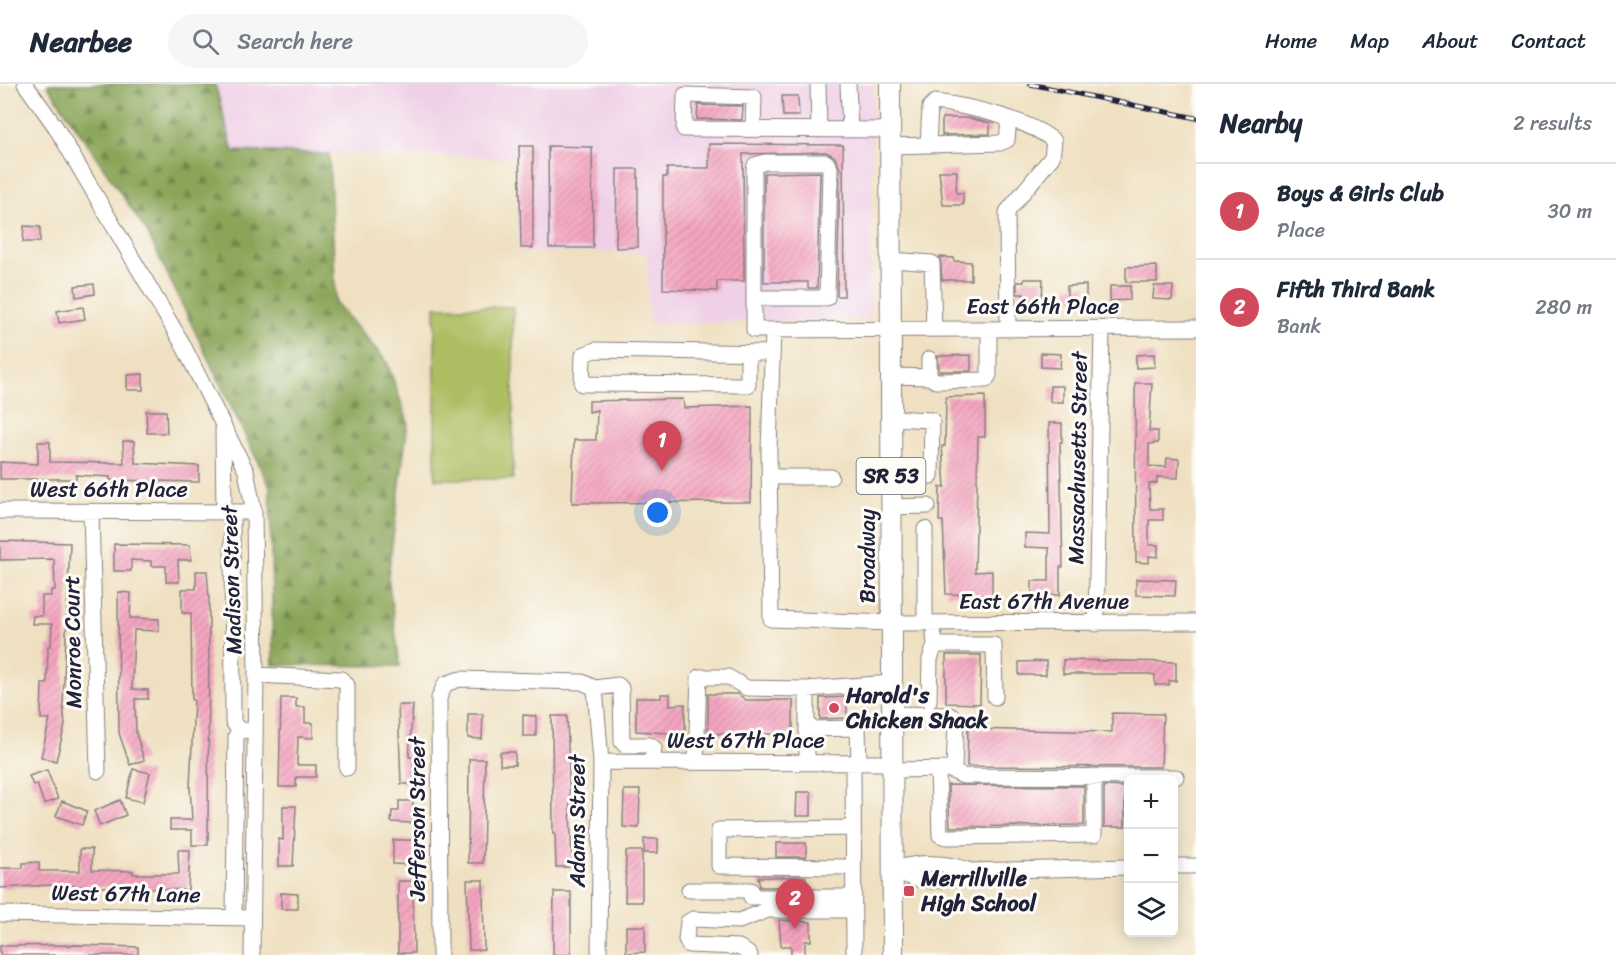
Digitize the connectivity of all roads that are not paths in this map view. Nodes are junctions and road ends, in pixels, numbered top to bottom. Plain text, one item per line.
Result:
1 (25, 84) edge
2 (818, 84) edge
3 (848, 84) edge
4 (890, 84) edge
5 (1009, 120) junction
6 (753, 129) junction
7 (819, 130) junction
8 (850, 130) junction
9 (890, 138) junction
10 (928, 145) junction
11 (891, 260) junction
12 (754, 298) junction
13 (1196, 328) edge
14 (891, 329) junction
15 (934, 329) junction
16 (989, 329) junction
17 (1008, 329) junction
18 (1102, 329) junction
19 (773, 330) junction
20 (748, 353) junction
21 (772, 353) junction
22 (929, 359) dead end
23 (891, 376) junction
24 (929, 377) junction
25 (891, 418) junction
26 (223, 423) junction
27 (769, 477) junction
28 (831, 477) dead end
29 (891, 477) junction
30 (928, 506) dead end
31 (891, 507) junction
32 (0, 511) edge
33 (91, 512) junction
34 (228, 512) junction
35 (254, 512) junction
36 (925, 529) dead end
37 (1196, 622) edge
38 (892, 623) junction
39 (929, 623) junction
40 (995, 623) junction
41 (1096, 624) junction
42 (935, 645) junction
43 (994, 645) junction
44 (256, 675) junction
45 (892, 683) junction
46 (595, 688) junction
47 (807, 689) junction
48 (994, 697) dead end
49 (929, 701) dead end
50 (892, 714) junction
51 (807, 729) junction
52 (248, 730) junction
53 (600, 762) junction
54 (652, 762) junction
55 (696, 762) junction
56 (807, 762) junction
57 (856, 763) junction
58 (892, 766) junction
59 (346, 768) dead end
60 (944, 770) junction
61 (98, 771) dead end
62 (1094, 776) junction
63 (1124, 776) edge
64 (853, 828) junction
65 (1178, 866) edge
66 (1196, 866) edge
67 (853, 867) junction
68 (1124, 867) edge
69 (892, 869) junction
70 (689, 890) dead end
71 (853, 903) junction
72 (0, 914) edge
73 (234, 917) junction
74 (252, 918) junction
75 (739, 921) junction
76 (745, 951) edge
77 (252, 955) edge
78 (440, 955) edge
79 (599, 955) edge
80 (854, 955) edge
81 (893, 955) edge

1 - 26 street, Madison Street
2 - 7 street
3 - 8 street
4 - 9 main road, Broadway / SR 53
5 - 10 street
5 - 10 street
5 - 17 street
6 - 6 street
6 - 7 street
7 - 8 street
8 - 9 street
9 - 10 street
9 - 11 main road, Broadway / SR 53
11 - 14 main road, Broadway / SR 53
11 - 15 street
12 - 12 street
12 - 19 street, East 66th Place
13 - 18 street, East 66th Place
14 - 15 street, East 66th Place
14 - 19 street, East 66th Place
14 - 23 main road, Broadway / SR 53
15 - 16 street, East 66th Place
16 - 17 street, East 66th Place
16 - 24 street
17 - 18 street, East 66th Place
18 - 41 street, Massachusetts Street
19 - 21 street
20 - 20 street
20 - 21 street
21 - 27 street
22 - 24 street
23 - 24 street
23 - 25 main road, Broadway / SR 53
25 - 29 main road, Broadway / SR 53
25 - 29 street
26 - 34 street
26 - 35 street, Madison Street
27 - 28 street
27 - 38 street, East 67th Avenue
29 - 31 main road, Broadway / SR 53
30 - 31 street
31 - 38 main road, Broadway / SR 53
32 - 33 street, West 66th Place
33 - 34 street, West 66th Place
33 - 61 street, Monroe Court
34 - 35 street, West 66th Place
34 - 52 street
35 - 44 street, Madison Street
36 - 39 street
37 - 41 street, East 67th Avenue
38 - 39 street, East 67th Avenue
38 - 45 main road, Broadway / SR 53
39 - 40 street, East 67th Avenue
39 - 42 street
40 - 41 street, East 67th Avenue
40 - 43 street
42 - 43 street
42 - 49 street
43 - 48 street
44 - 52 street, Madison Street
44 - 59 street
45 - 47 street
45 - 50 main road, Broadway / SR 53
46 - 53 street, Adams Street
46 - 54 street
46 - 78 street, Jefferson Street
47 - 51 street
47 - 55 street
50 - 58 main road, Broadway / SR 53
50 - 60 street
51 - 56 street
51 - 57 street
52 - 73 street
52 - 74 street, Madison Street
53 - 54 street, West 67th Place
53 - 79 street, Adams Street
54 - 55 street, West 67th Place
55 - 56 street, West 67th Place
56 - 57 street, West 67th Place
57 - 58 street, West 67th Place
57 - 64 street
58 - 60 street, West 67th Place
58 - 69 main road, Broadway / SR 53
60 - 62 street, West 67th Place
60 - 62 street
62 - 63 street, West 67th Place
64 - 67 street
64 - 67 street
65 - 66 street
67 - 71 street
68 - 69 street
69 - 81 main road, Broadway / SR 53
70 - 71 street
71 - 75 street
71 - 80 street
72 - 73 street, West 67th Lane
73 - 74 street, West 67th Lane
74 - 77 street, Madison Street
75 - 76 street
75 - 76 street

